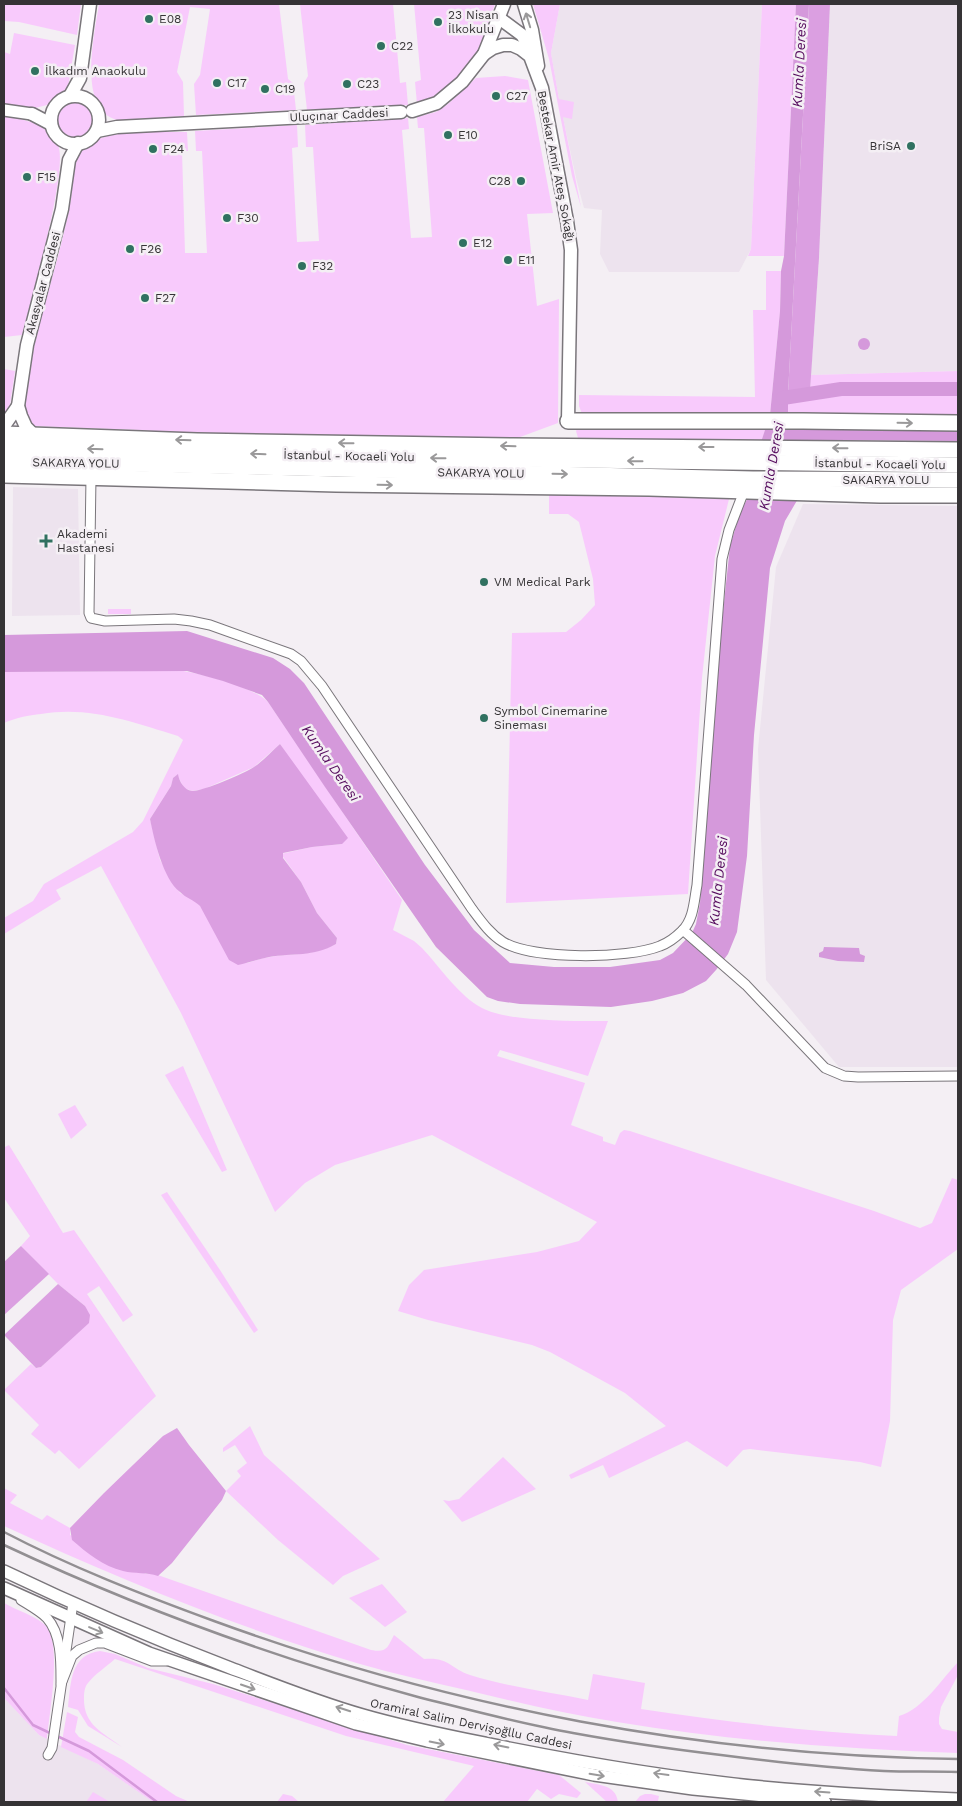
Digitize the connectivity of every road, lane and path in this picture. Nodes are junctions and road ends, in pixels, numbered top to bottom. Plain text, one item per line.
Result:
1 (90, 4) edge
2 (504, 4) edge
3 (524, 4) edge
4 (498, 22) junction
5 (484, 54) junction
6 (530, 56) junction
7 (539, 70) junction
8 (80, 78) junction
9 (542, 88) junction
10 (70, 96) junction
11 (86, 98) junction
12 (4, 110) edge
13 (52, 110) junction
14 (32, 114) junction
15 (51, 124) junction
16 (98, 124) junction
17 (64, 142) junction
18 (78, 143) junction
19 (69, 160) junction
20 (18, 406) junction
21 (568, 421) junction
22 (958, 423) edge
23 (4, 426) edge
24 (4, 434) edge
25 (34, 435) junction
26 (4, 446) edge
27 (543, 446) junction
28 (625, 447) junction
29 (934, 450) junction
30 (958, 450) edge
31 (754, 455) junction
32 (802, 455) junction
33 (4, 461) edge
34 (827, 463) junction
35 (958, 465) edge
36 (4, 475) edge
37 (91, 477) junction
38 (958, 480) edge
39 (805, 484) junction
40 (750, 487) junction
41 (958, 495) edge
42 (684, 931) junction
43 (958, 1076) edge
44 (4, 1571) edge
45 (4, 1588) edge
46 (73, 1604) junction
47 (71, 1619) junction
48 (175, 1662) junction
49 (61, 1684) junction
50 (50, 1751) dead end
51 (958, 1799) edge
52 (825, 1802) edge

1 - 8 main road
2 - 4 main road, Uluçınar Caddesi
7 -> 3 main road
4 - 5 main road, Uluçınar Caddesi
4 - 6 main road
4 - 7 main road
5 - 6 main road
5 - 16 main road, Uluçınar Caddesi
6 - 9 main road, Bestekar Amir Ateş Sokağı
7 - 9 main road
8 - 10 main road
8 - 11 main road
9 - 21 main road, Bestekar Amir Ateş Sokağı
10 - 11 main road
10 - 13 main road
11 - 16 main road
12 - 14 main road
13 - 14 main road
13 - 15 main road
14 - 15 main road
15 - 17 main road
16 - 18 main road
17 - 18 main road
17 - 19 main road
18 - 19 main road
19 - 20 main road, Akasyalar Caddesi
20 - 23 main road
20 - 25 main road
21 -> 22 highway
21 - 27 highway
21 - 28 highway
24 - 25 highway
27 -> 25 highway
31 -> 26 highway, İstanbul - Kocaeli Yolu
27 - 28 highway
31 -> 28 highway
29 - 30 highway
29 -> 32 highway
29 - 34 highway
31 - 32 highway
32 - 34 highway, İstanbul - Kocaeli Yolu
33 -> 40 highway, SAKARYA YOLU
34 - 35 highway, İstanbul - Kocaeli Yolu
36 - 37 highway
37 -> 40 highway
37 - 42 street
38 - 39 highway, SAKARYA YOLU
39 - 40 highway, SAKARYA YOLU
39 - 41 highway
40 - 42 street
42 - 43 street
44 - 46 main road, Oramiral Salim Dervişoğllu Caddesi
45 - 47 main road, Oramiral Salim Dervişoğllu Caddesi
45 - 49 street
46 - 47 street
51 -> 46 main road, Oramiral Salim Dervişoğllu Caddesi
47 -> 48 main road, Oramiral Salim Dervişoğllu Caddesi
47 - 49 street
48 - 49 street
48 -> 52 main road, Oramiral Salim Dervişoğllu Caddesi
49 - 50 street

